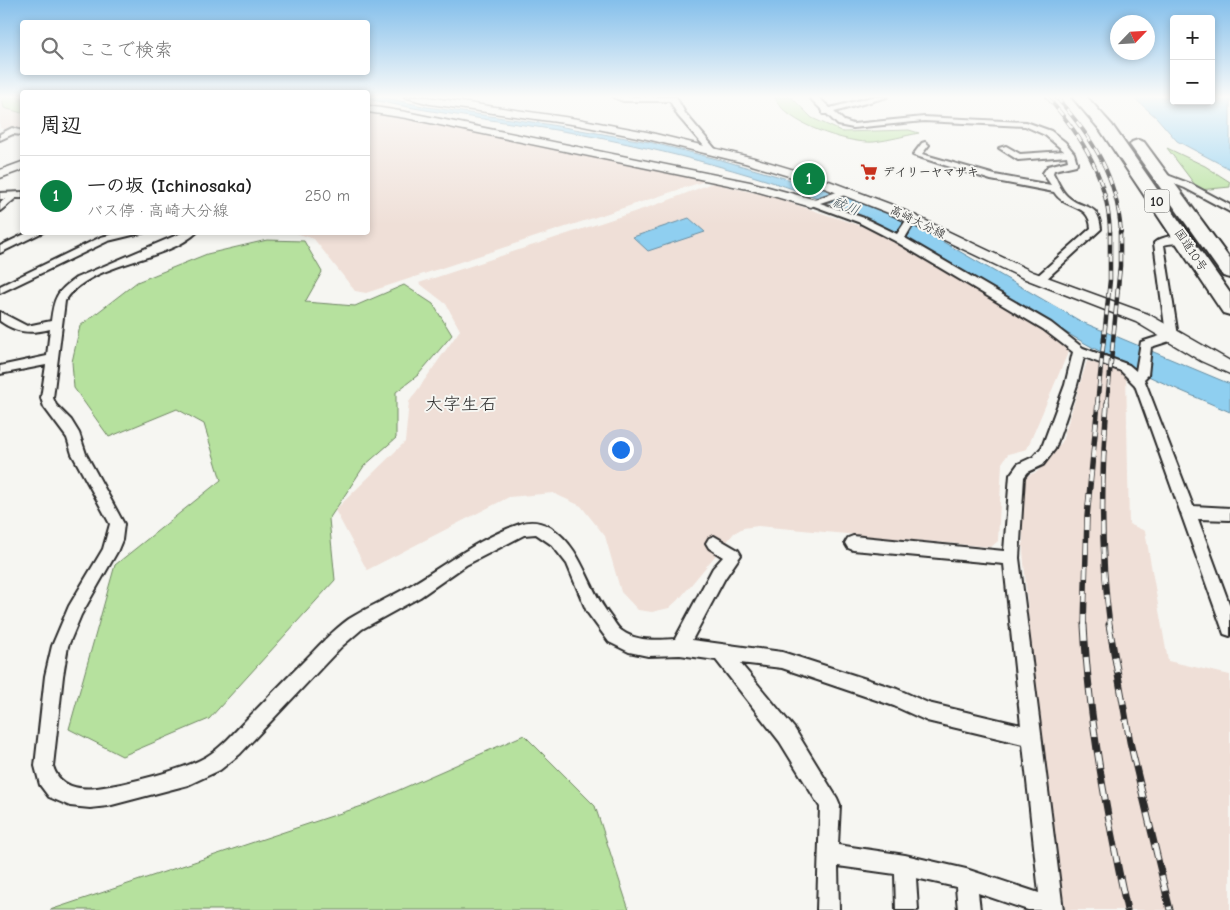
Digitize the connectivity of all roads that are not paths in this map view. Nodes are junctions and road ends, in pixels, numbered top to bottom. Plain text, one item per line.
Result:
1 (525, 139) edge
2 (659, 139) edge
3 (703, 139) edge
4 (1056, 139) edge
5 (1115, 139) edge
6 (1134, 139) edge
7 (925, 145) dead end
8 (1003, 148) dead end
9 (713, 151) junction
10 (1070, 153) junction
11 (20, 167) edge
12 (0, 174) edge
13 (1162, 176) junction
14 (1056, 189) junction
15 (845, 192) junction
16 (18, 195) edge
17 (0, 196) edge
18 (814, 203) junction
19 (0, 208) edge
20 (1230, 209) edge
21 (911, 220) junction
22 (32, 235) edge
23 (125, 235) edge
24 (187, 235) edge
25 (900, 238) junction
26 (1184, 240) junction
27 (0, 250) edge
28 (1230, 272) edge
29 (1039, 280) junction
30 (0, 290) edge
31 (1230, 308) edge
32 (0, 316) edge
33 (56, 324) junction
34 (1172, 336) junction
35 (1079, 351) junction
36 (52, 359) junction
37 (1230, 368) edge
38 (0, 370) edge
39 (1139, 376) junction
40 (1188, 512) junction
41 (1230, 514) edge
42 (714, 543) dead end
43 (852, 543) dead end
44 (1011, 558) junction
45 (1230, 628) edge
46 (680, 648) junction
47 (722, 654) junction
48 (1032, 737) junction
49 (828, 854) junction
50 (904, 865) junction
51 (966, 879) junction
52 (1052, 908) edge
53 (828, 910) edge
54 (907, 910) edge
55 (969, 910) edge

1 - 18 main road
2 - 9 main road, 高崎大分線
3 - 9 street
4 - 10 street
5 - 26 highway, 国道10号 / 10
6 - 13 highway, 国道10号 / 10
7 - 14 street
8 - 10 street
9 - 15 main road, 高崎大分線
10 - 14 street
11 - 12 street
13 - 20 street
13 - 28 highway, 国道10号 / 10
14 - 29 street
15 - 18 street
15 - 21 main road, 高崎大分線
16 - 17 street
16 - 19 street
18 - 25 street
21 - 25 street
21 - 29 main road, 高崎大分線
22 - 27 street
23 - 30 street
24 - 33 street
25 - 35 street
26 - 31 highway, 国道10号 / 10
26 - 34 street
29 - 34 main road, 高崎大分線
32 - 33 street
33 - 36 street
34 - 37 main road, 高崎大分線
34 - 39 street
35 - 39 street
35 - 44 street
36 - 38 street
36 - 46 street
39 - 40 street
40 - 41 street
40 - 45 street
42 - 46 street
43 - 44 street
44 - 48 street
46 - 47 street
47 - 48 street
47 - 49 street
48 - 52 street
49 - 50 street
49 - 53 street
50 - 51 street
50 - 54 street
51 - 52 street
51 - 55 street

